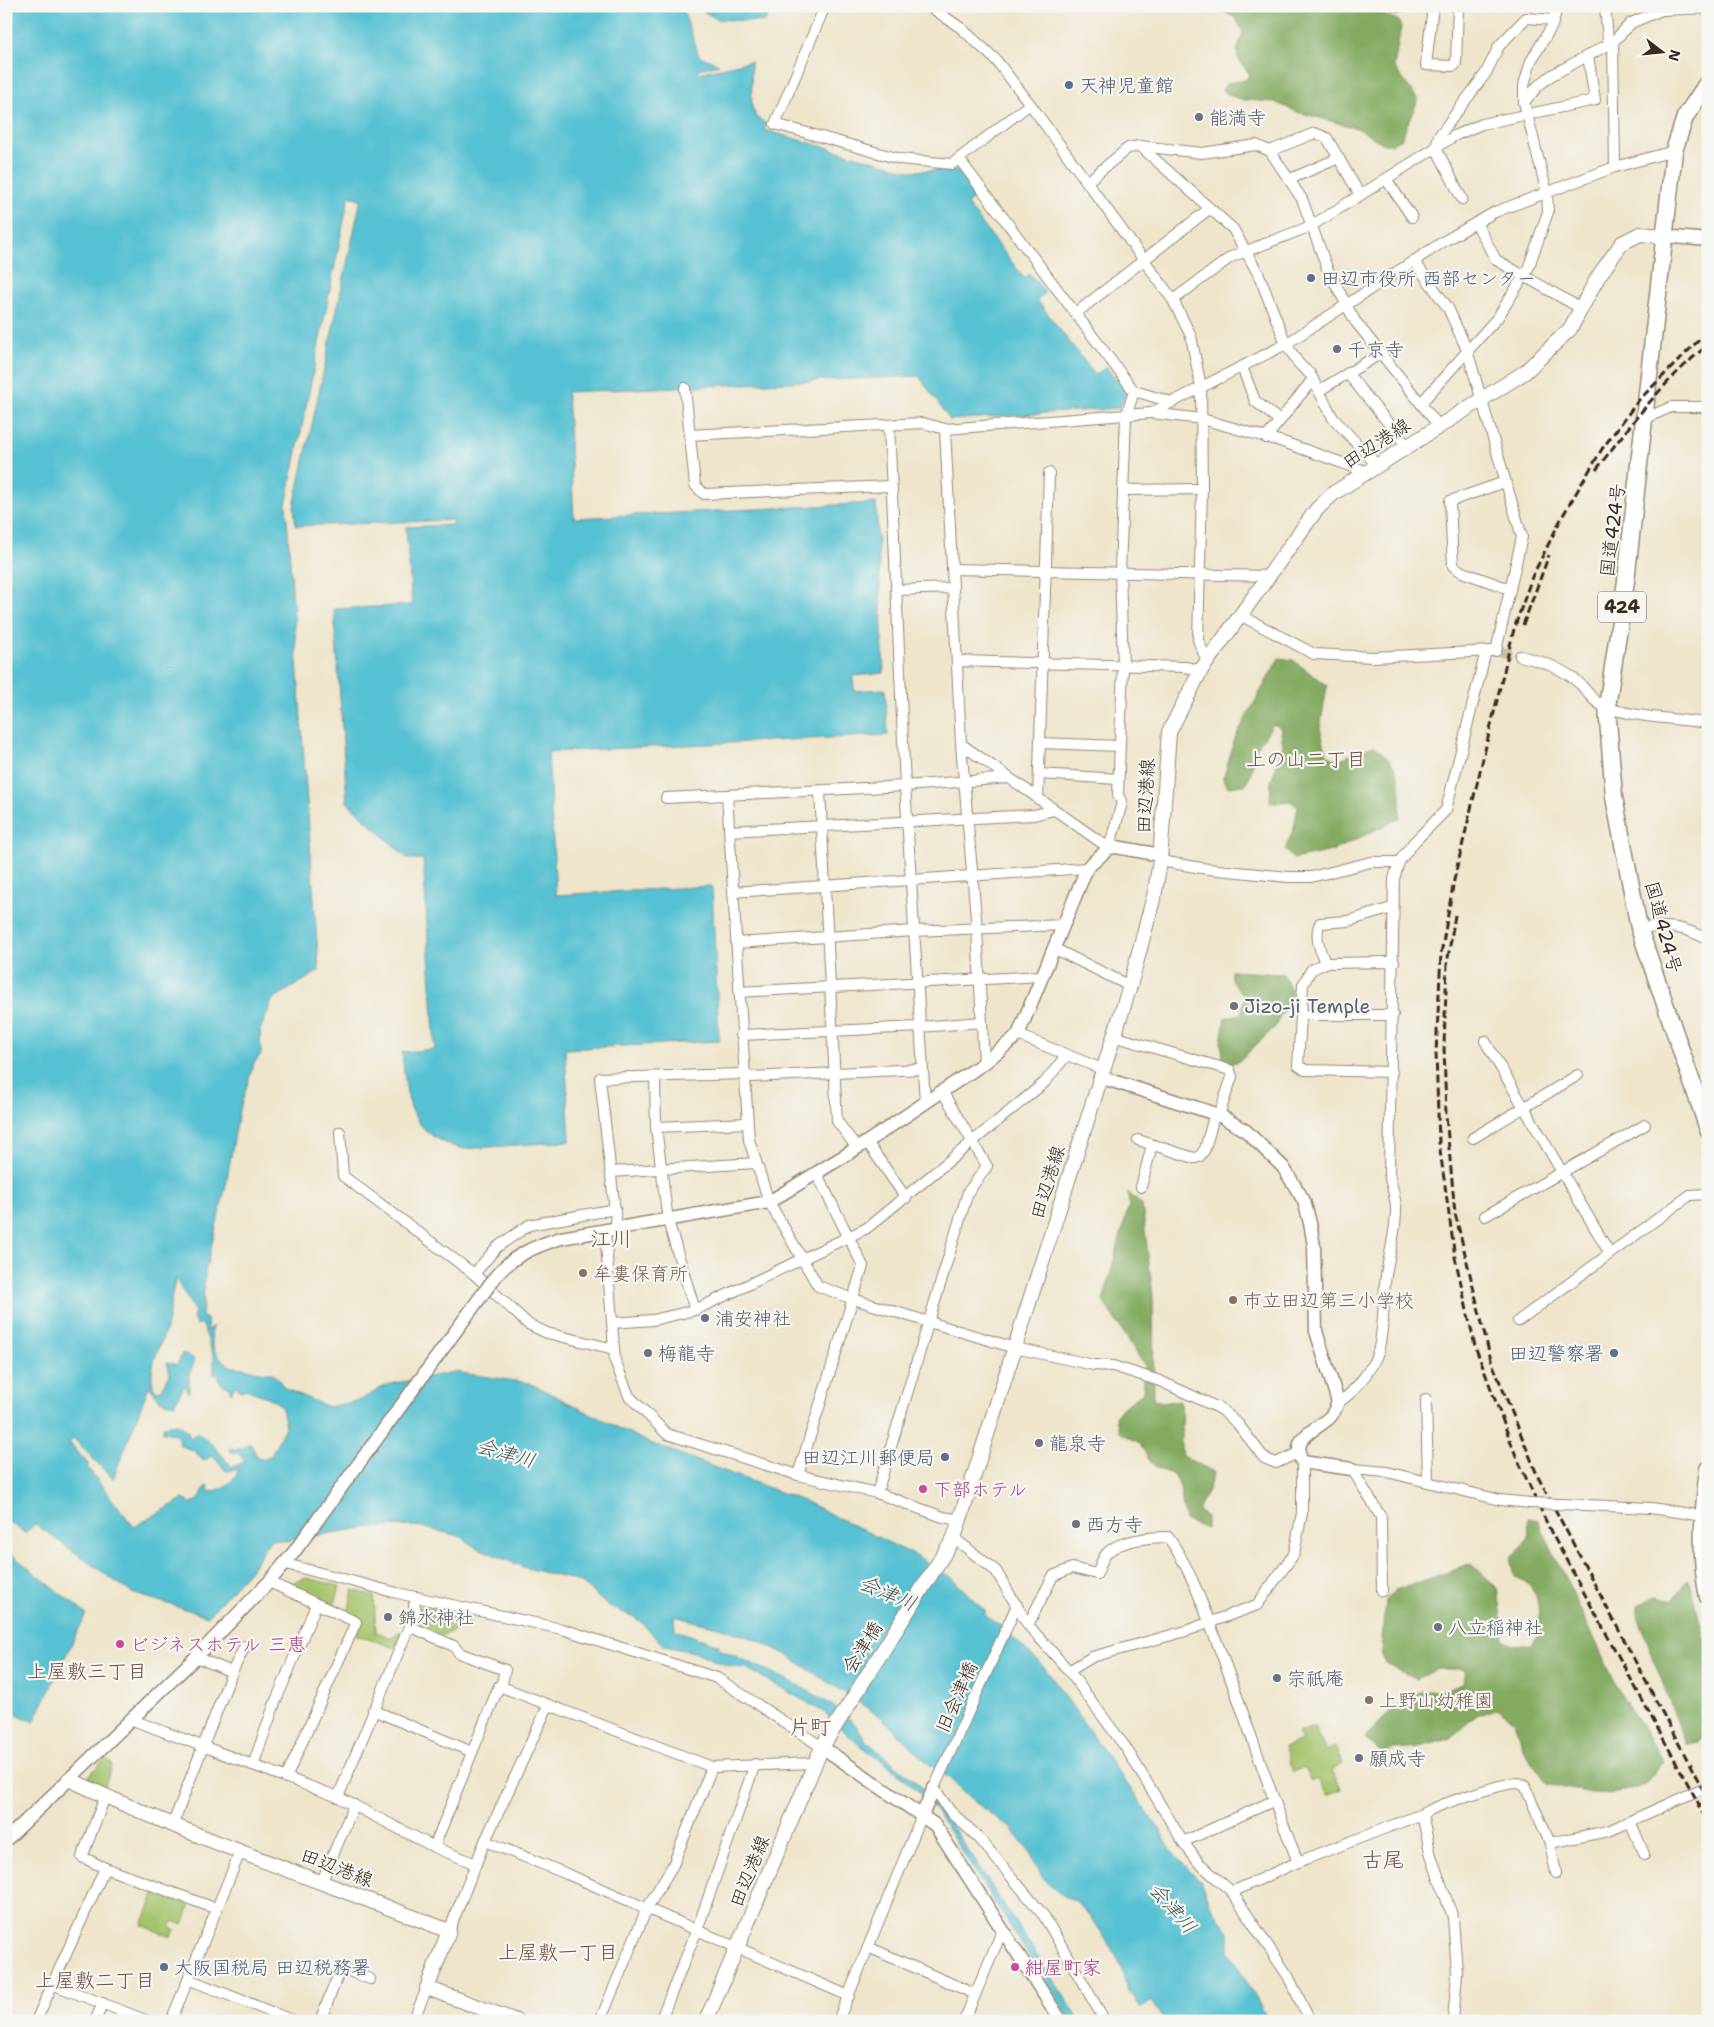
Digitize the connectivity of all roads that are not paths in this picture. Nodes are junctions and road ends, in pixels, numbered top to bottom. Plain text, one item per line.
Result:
1 (825, 6) edge
2 (929, 6) edge
3 (1395, 6) edge
4 (1402, 6) edge
5 (1432, 6) edge
6 (1458, 6) edge
7 (1554, 6) edge
8 (1605, 6) edge
9 (1708, 8) edge
10 (1554, 20) junction
11 (1613, 42) junction
12 (1588, 56) junction
13 (1708, 82) edge
14 (1524, 102) junction
15 (1030, 104) junction
16 (1527, 115) junction
17 (1140, 146) junction
18 (1436, 148) junction
19 (1270, 151) junction
20 (1674, 151) junction
21 (959, 158) junction
22 (1339, 158) junction
23 (1615, 167) junction
24 (1290, 179) junction
25 (1386, 179) junction
26 (1087, 182) junction
27 (1547, 193) junction
28 (1360, 195) junction
29 (1462, 199) dead end
30 (1208, 209) junction
31 (1412, 217) dead end
32 (1476, 223) junction
33 (1311, 226) junction
34 (1664, 236) junction
35 (1708, 240) edge
36 (1245, 250) junction
37 (1142, 259) junction
38 (1414, 261) junction
39 (1522, 277) junction
40 (1172, 300) junction
41 (1346, 306) junction
42 (1582, 308) junction
43 (1076, 313) junction
44 (1286, 344) junction
45 (1467, 350) junction
46 (1380, 354) junction
47 (1242, 366) junction
48 (1348, 374) junction
49 (1313, 379) junction
50 (1201, 387) junction
51 (685, 388) dead end
52 (1320, 390) junction
53 (1134, 391) junction
54 (1480, 399) junction
55 (1172, 402) junction
56 (1420, 403) junction
57 (1708, 407) edge
58 (1150, 413) junction
59 (1126, 417) junction
60 (1646, 418) junction
61 (1202, 419) junction
62 (1280, 421) junction
63 (889, 425) junction
64 (1438, 425) junction
65 (944, 429) junction
66 (689, 435) junction
67 (1266, 438) junction
68 (1407, 446) junction
69 (1371, 468) junction
70 (1049, 473) dead end
71 (1505, 482) junction
72 (891, 486) junction
73 (1202, 489) junction
74 (1124, 490) junction
75 (952, 568) junction
76 (1046, 569) junction
77 (1120, 571) junction
78 (1198, 575) junction
79 (1269, 576) junction
80 (953, 588) junction
81 (1510, 589) junction
82 (896, 590) junction
83 (1240, 615) junction
84 (1494, 651) junction
85 (1520, 656) tunnel mouth
86 (957, 661) junction
87 (1043, 663) junction
88 (1204, 665) junction
89 (1122, 666) junction
90 (1607, 707) junction
91 (1708, 723) edge
92 (1040, 743) junction
93 (961, 744) junction
94 (1120, 746) junction
95 (1039, 774) junction
96 (1009, 778) junction
97 (1118, 779) junction
98 (966, 782) junction
99 (905, 786) junction
100 (820, 791) junction
101 (727, 795) junction
102 (666, 798) dead end
103 (1038, 799) junction
104 (1054, 810) junction
105 (968, 818) junction
106 (907, 822) junction
107 (822, 826) junction
108 (729, 831) junction
109 (1109, 848) junction
110 (1161, 858) junction
111 (1400, 862) junction
112 (1087, 868) junction
113 (972, 876) junction
114 (910, 880) junction
115 (826, 887) junction
116 (733, 892) junction
117 (1392, 908) junction
118 (1063, 925) junction
119 (1639, 928) junction
120 (977, 929) junction
121 (914, 931) junction
122 (829, 937) junction
123 (1708, 940) edge
124 (736, 943) junction
125 (1053, 948) junction
126 (1394, 962) junction
127 (1325, 963) junction
128 (1041, 976) junction
129 (980, 978) junction
130 (917, 982) junction
131 (1130, 986) junction
132 (831, 987) junction
133 (739, 992) junction
134 (1302, 1015) junction
135 (1393, 1015) junction
136 (982, 1022) junction
137 (920, 1027) junction
138 (833, 1030) junction
139 (741, 1034) junction
140 (1018, 1035) junction
141 (1113, 1036) junction
142 (1485, 1041) dead end
143 (1066, 1056) junction
144 (984, 1063) junction
145 (921, 1069) junction
146 (1392, 1072) junction
147 (834, 1073) junction
148 (1101, 1073) junction
149 (743, 1074) junction
150 (1578, 1076) dead end
151 (655, 1077) junction
152 (942, 1091) junction
153 (925, 1102) junction
154 (1524, 1108) junction
155 (1217, 1114) junction
156 (747, 1123) junction
157 (1645, 1125) dead end
158 (656, 1127) junction
159 (1708, 1129) edge
160 (340, 1132) dead end
161 (1473, 1138) dead end
162 (1138, 1140) dead end
163 (972, 1142) junction
164 (862, 1145) junction
165 (1152, 1145) junction
166 (756, 1163) junction
167 (662, 1169) junction
168 (611, 1172) junction
169 (816, 1172) junction
170 (1562, 1172) junction
171 (1141, 1187) dead end
172 (1708, 1194) edge
173 (906, 1198) junction
174 (769, 1202) junction
175 (615, 1209) junction
176 (1485, 1216) dead end
177 (668, 1221) junction
178 (611, 1230) junction
179 (848, 1236) junction
180 (1610, 1252) junction
181 (802, 1261) junction
182 (474, 1274) junction
183 (853, 1299) junction
184 (695, 1310) junction
185 (928, 1322) junction
186 (1518, 1322) dead end
187 (612, 1323) junction
188 (1015, 1348) junction
189 (614, 1350) junction
190 (1426, 1399) dead end
191 (1338, 1402) junction
192 (1300, 1457) junction
193 (1352, 1469) junction
194 (1708, 1469) edge
195 (798, 1475) junction
196 (1428, 1482) junction
197 (877, 1494) junction
198 (1705, 1517) edge
199 (960, 1520) junction
200 (954, 1538) junction
201 (944, 1553) joint
202 (286, 1564) junction
203 (269, 1582) junction
204 (1382, 1591) dead end
205 (417, 1597) junction
206 (1708, 1597) edge
207 (316, 1605) junction
208 (1017, 1605) junction
209 (1209, 1622) junction
210 (1028, 1625) junction
211 (409, 1626) junction
212 (245, 1646) dead end
213 (196, 1657) junction
214 (1069, 1671) junction
215 (232, 1672) junction
216 (501, 1687) junction
217 (548, 1706) junction
218 (373, 1710) junction
219 (130, 1719) junction
220 (825, 1742) junction
221 (204, 1747) junction
222 (472, 1752) junction
223 (814, 1763) junction
224 (755, 1764) junction
225 (253, 1765) junction
226 (712, 1767) junction
227 (286, 1778) junction
228 (69, 1779) junction
229 (1708, 1786) edge
230 (934, 1788) junction
231 (105, 1797) junction
232 (338, 1797) junction
233 (1273, 1801) junction
234 (354, 1805) junction
235 (1422, 1814) junction
236 (922, 1815) junction
237 (1630, 1820) junction
238 (172, 1826) junction
239 (6, 1840) edge
240 (485, 1841) junction
241 (1183, 1842) junction
242 (1550, 1843) junction
243 (434, 1847) junction
244 (240, 1852) junction
245 (1644, 1854) dead end
246 (1298, 1862) junction
247 (476, 1864) junction
248 (105, 1868) junction
249 (1556, 1873) dead end
250 (322, 1881) junction
251 (1232, 1892) junction
252 (647, 1908) junction
253 (217, 1909) junction
254 (1003, 1929) junction
255 (698, 1930) junction
256 (449, 1931) junction
257 (868, 1947) junction
258 (738, 1948) junction
259 (188, 1979) junction
260 (370, 1979) dead end
261 (52, 1984) junction
262 (427, 1988) junction
263 (975, 1994) junction
264 (849, 1996) junction
265 (103, 2003) junction
266 (511, 2020) edge
267 (36, 2021) edge
268 (95, 2021) edge
269 (148, 2021) edge
270 (171, 2021) edge
271 (294, 2021) edge
272 (320, 2021) edge
273 (413, 2021) edge
274 (600, 2021) edge
275 (660, 2021) edge
276 (706, 2021) edge
277 (838, 2021) edge
278 (964, 2021) edge
279 (1062, 2021) edge
280 (1105, 2021) edge
281 (1310, 2021) edge
282 (1452, 2021) edge

1 - 21 street
2 - 15 street
3 - 4 street
5 - 6 street
7 - 10 street
8 - 11 street
9 - 11 street
10 - 14 street
10 - 18 street
11 - 12 street
11 - 23 street
12 - 14 street
12 - 16 street
13 - 20 highway, 国道424号 / 424
14 - 16 street
15 - 21 street
15 - 26 street
16 - 18 street
16 - 27 street
17 - 19 street
17 - 26 street
17 - 30 street
18 - 25 street
18 - 29 street
19 - 22 street
19 - 24 street
20 - 23 street
20 - 34 highway, 国道424号 / 424
21 - 43 street
22 - 24 street
22 - 28 street
23 - 27 street
24 - 33 street
25 - 28 street
25 - 31 street
26 - 37 street
27 - 32 street
27 - 39 street
28 - 33 street
30 - 36 street
30 - 37 street
32 - 38 street
32 - 39 street
33 - 36 street
33 - 41 street
34 - 35 street
34 - 42 main road, 田辺港線
34 - 60 highway, 国道424号 / 424
36 - 40 street
36 - 44 street
37 - 40 street
37 - 43 street
38 - 41 street
38 - 45 street
39 - 42 street
39 - 45 street
40 - 50 street
41 - 44 street
41 - 46 street
42 - 54 main road, 田辺港線
43 - 53 street
44 - 47 street
44 - 49 street
45 - 54 street
45 - 56 street
46 - 48 street
46 - 56 street
47 - 50 street
47 - 62 street
48 - 52 street
48 - 68 street
49 - 52 street
49 - 62 street
50 - 55 street
50 - 61 street
51 - 66 street
52 - 69 street
53 - 55 street
53 - 59 street
54 - 64 main road, 田辺港線
54 - 71 street
55 - 58 street
56 - 64 street
57 - 60 street
58 - 59 street
58 - 61 street
59 - 65 street
59 - 74 street
60 - 90 highway, 国道424号 / 424
61 - 67 street
61 - 73 street
62 - 67 street
63 - 65 street
63 - 66 street
63 - 72 street
64 - 68 main road, 田辺港線
65 - 75 street
66 - 72 street
67 - 69 street
68 - 69 main road, 田辺港線
69 - 79 main road, 田辺港線
70 - 76 street
71 - 81 street
71 - 81 street
72 - 82 street
73 - 74 street
73 - 78 street
74 - 77 street
75 - 76 street
75 - 80 street
76 - 77 street
76 - 87 street
77 - 78 street
77 - 89 street
78 - 79 street
78 - 88 street
79 - 83 main road, 田辺港線
80 - 82 street
80 - 86 street
81 - 84 street
82 - 99 street
83 - 84 street
83 - 88 main road, 田辺港線
84 - 111 street
85 - 90 street
86 - 87 street
86 - 93 street
87 - 89 street
87 - 92 street
88 - 89 street
88 - 110 main road, 田辺港線
89 - 94 street
90 - 91 street
90 - 119 highway, 国道424号 / 424
92 - 94 street
92 - 95 street
93 - 96 street
93 - 98 street
94 - 97 street
95 - 97 street
95 - 103 street
96 - 98 street
96 - 103 street
97 - 109 street
98 - 99 street
98 - 105 street
99 - 100 street
99 - 106 street
100 - 101 street
100 - 107 street
101 - 102 street
101 - 108 street
103 - 104 street
104 - 105 street
104 - 109 street
105 - 106 street
105 - 113 street
106 - 107 street
106 - 114 street
107 - 108 street
107 - 115 street
108 - 116 street
109 - 110 street
109 - 112 street
110 - 111 street
110 - 131 main road, 田辺港線
111 - 117 street
112 - 113 street
112 - 118 street
113 - 114 street
113 - 120 street
114 - 115 street
114 - 121 street
115 - 116 street
115 - 122 street
116 - 124 street
117 - 126 street
117 - 127 street
118 - 120 street
118 - 125 street
119 - 123 street
119 - 159 highway, 国道424号 / 424
120 - 121 street
120 - 129 street
121 - 122 street
121 - 130 street
122 - 124 street
122 - 132 street
124 - 133 street
125 - 128 street
125 - 131 street
126 - 127 street
126 - 135 street
127 - 134 street
128 - 129 street
128 - 140 street
129 - 130 street
129 - 136 street
130 - 132 street
130 - 137 street
131 - 141 main road, 田辺港線
132 - 133 street
132 - 138 street
133 - 139 street
134 - 135 street
134 - 146 street
135 - 146 street
136 - 137 street
136 - 144 street
137 - 138 street
137 - 145 street
138 - 139 street
138 - 147 street
139 - 149 street
140 - 143 street
140 - 144 street
141 - 148 main road, 田辺港線
141 - 155 street
142 - 154 street
143 - 148 street
143 - 163 street
144 - 152 street
145 - 147 street
145 - 153 street
146 - 191 street
147 - 149 street
147 - 164 street
148 - 155 street
148 - 188 main road, 田辺港線
149 - 151 street
149 - 156 street
150 - 154 street
151 - 158 street
151 - 168 street
152 - 153 street
152 - 163 street
153 - 164 street
154 - 161 street
154 - 170 street
155 - 165 street
155 - 191 street
156 - 158 street
156 - 166 street
157 - 170 street
158 - 167 street
160 - 182 street
162 - 165 street
163 - 173 street
163 - 185 street
164 - 169 street
164 - 173 street
165 - 171 street
166 - 167 street
166 - 174 street
167 - 168 street
167 - 177 street
168 - 175 street
169 - 174 street
169 - 179 street
170 - 176 street
170 - 180 street
172 - 180 street
173 - 179 street
174 - 177 street
174 - 181 street
175 - 178 street
175 - 182 street
177 - 178 street
177 - 184 street
178 - 187 street
178 - 202 street, bridge
179 - 181 street
179 - 183 street
180 - 186 street
181 - 183 street
181 - 184 street
182 - 189 street
183 - 185 street
183 - 195 street
184 - 187 street
185 - 188 street
185 - 197 street
187 - 189 street
188 - 192 street
188 - 199 main road, 田辺港線
189 - 195 street
190 - 196 street
191 - 192 street
192 - 193 street
192 - 209 street
193 - 196 street
193 - 204 street
194 - 198 highway
195 - 197 street
196 - 198 street, bridge
197 - 199 street
198 - 206 highway
199 - 200 main road, 田辺港線
200 - 201 main road, 田辺港線
200 - 208 street
201 - 220 main road, 会津橋
202 - 203 street
202 - 205 street
203 - 207 street
203 - 213 street
205 - 211 street
205 - 220 street
207 - 225 street
207 - 227 street
208 - 210 street
208 - 230 street, 旧会津橋
209 - 210 street
209 - 214 street
209 - 233 street
210 - 214 street
211 - 216 street
211 - 218 street
212 - 215 street
213 - 215 street
213 - 219 street
214 - 241 street
215 - 221 street
216 - 217 street
216 - 222 street
217 - 226 street
217 - 240 street
218 - 222 street
218 - 232 street
219 - 221 street
219 - 228 street
220 - 223 main road, 田辺港線
220 - 236 street
221 - 225 street
221 - 238 street
222 - 243 street
223 - 224 street
223 - 258 main road, 田辺港線
224 - 226 street
224 - 255 street
225 - 227 street
226 - 252 street
227 - 232 street
228 - 231 main road, 田辺港線
228 - 239 street
229 - 237 street
230 - 236 street
230 - 280 street
231 - 238 main road, 田辺港線
231 - 248 street
232 - 234 street
233 - 241 street
233 - 246 street
234 - 243 street
234 - 250 street
235 - 242 street
235 - 246 street
235 - 282 street
236 - 254 street
236 - 257 street
237 - 242 street
237 - 245 street
238 - 244 main road, 田辺港線
240 - 247 street
240 - 252 street
241 - 251 street
242 - 249 street
243 - 247 street
244 - 250 main road, 田辺港線
244 - 253 street
246 - 251 street
247 - 256 street
248 - 253 street
248 - 261 street
250 - 256 main road, 田辺港線
251 - 281 street
252 - 255 street
252 - 274 street
253 - 259 street
254 - 263 street
254 - 279 street
255 - 258 street
255 - 275 street
256 - 262 main road
257 - 263 street
257 - 264 street
258 - 264 street
258 - 276 main road, 田辺港線
259 - 270 street
259 - 271 street
260 - 272 street
261 - 265 street
261 - 267 street
262 - 266 main road
262 - 273 street
263 - 278 street
264 - 277 street
265 - 268 street
265 - 269 street

